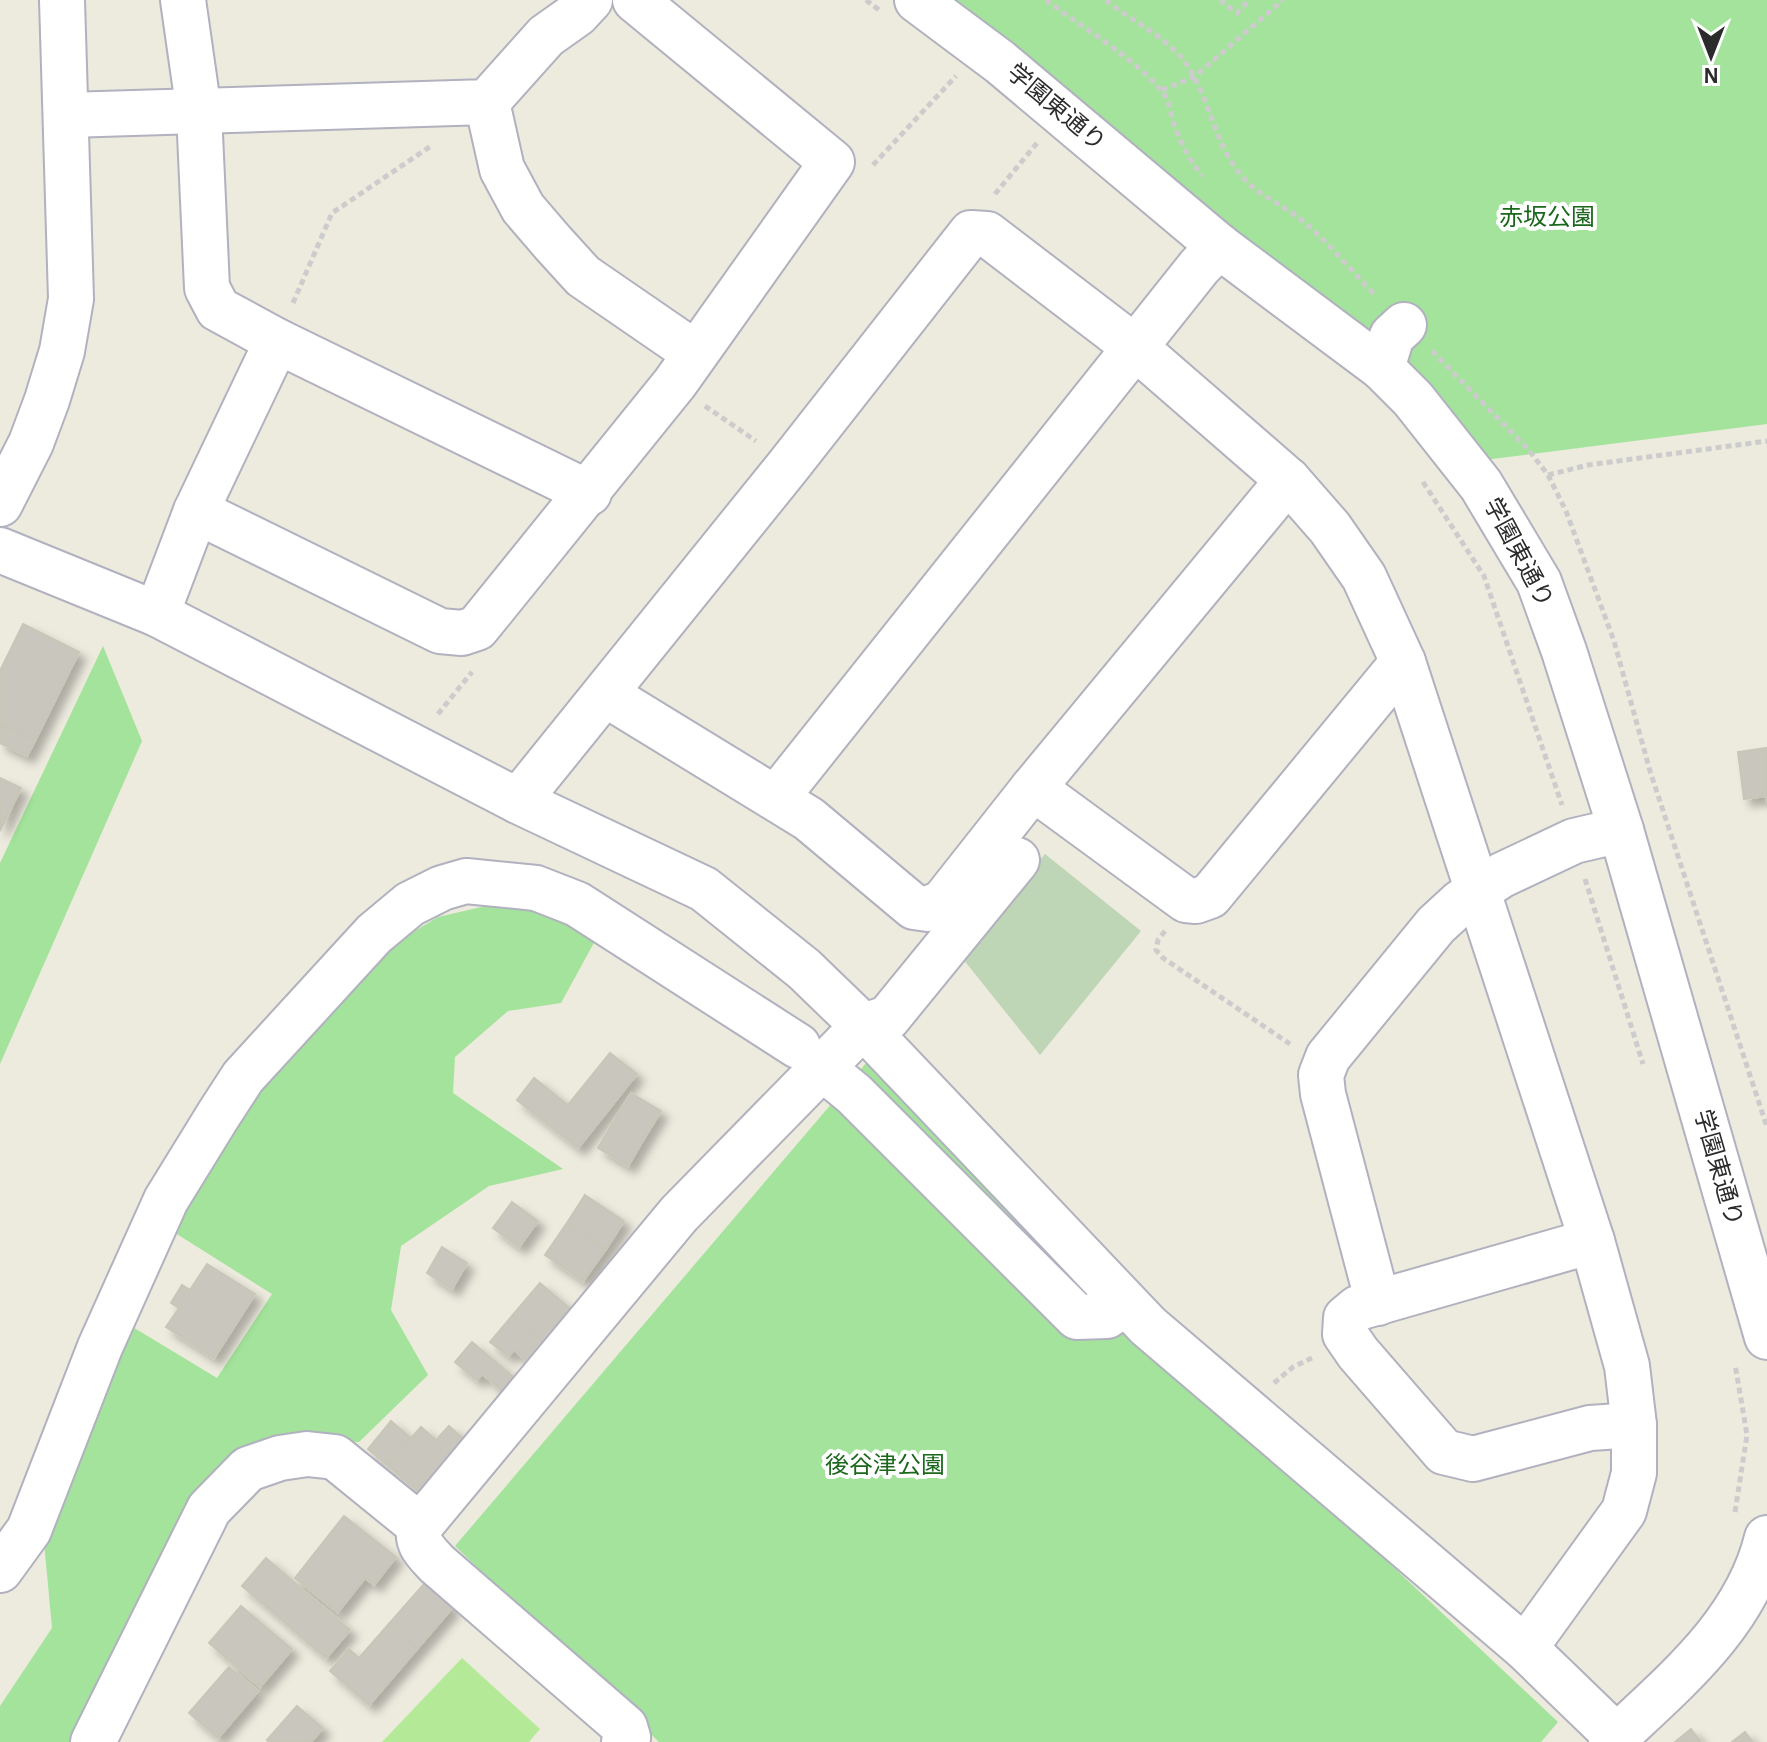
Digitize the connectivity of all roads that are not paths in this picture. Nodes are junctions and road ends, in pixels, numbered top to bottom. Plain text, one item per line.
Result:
1 (62, 0) edge
2 (183, 0) edge
3 (590, 0) edge
4 (635, 0) edge
5 (917, 0) edge
6 (487, 102) junction
7 (199, 112) junction
8 (67, 115) junction
9 (1219, 246) junction
10 (1404, 325) road end
11 (277, 341) junction
12 (1136, 348) junction
13 (685, 368) junction
14 (1382, 368) junction
15 (1288, 480) junction
16 (589, 493) junction
17 (0, 504) edge
18 (196, 511) junction
19 (0, 550) edge
20 (157, 614) junction
21 (1403, 662) junction
22 (605, 694) junction
23 (1033, 788) junction
24 (776, 798) junction
25 (518, 801) junction
26 (1621, 830) junction
27 (1017, 860) dead end
28 (1477, 889) junction
29 (863, 1026) junction
30 (798, 1046) dead end
31 (832, 1076) dead end
32 (1592, 1241) junction
33 (1125, 1303) junction
34 (1378, 1303) junction
35 (1767, 1337) edge
36 (1634, 1425) junction
37 (420, 1526) junction
38 (1765, 1552) edge
39 (4, 1565) edge
40 (1525, 1648) junction
41 (1614, 1739) edge
42 (93, 1742) edge
43 (624, 1742) edge

1 - 8 street
2 - 7 street
3 - 6 street
4 - 13 street
5 - 9 street, 学園東通り
6 - 7 street
6 - 13 street
7 - 8 street
7 - 11 street
8 - 17 street
9 - 12 street
9 - 14 street, 学園東通り
10 - 14 street
11 - 16 street
11 - 18 street
12 - 15 street
12 - 22 street
12 - 24 street
13 - 16 street
14 - 26 street, 学園東通り
15 - 21 street
15 - 23 street
16 - 18 street
18 - 20 street
19 - 20 street
20 - 25 street
21 - 23 street
21 - 28 street
22 - 24 street
22 - 25 street
23 - 24 street
25 - 29 street
26 - 28 street
26 - 35 street, 学園東通り
27 - 29 street
28 - 32 street
28 - 34 street
29 - 33 street
29 - 37 street
30 - 39 street
31 - 33 street
32 - 34 street
32 - 36 street
33 - 40 street
34 - 36 street
36 - 40 street
37 - 42 street
37 - 43 street
38 - 41 street
40 - 41 street

